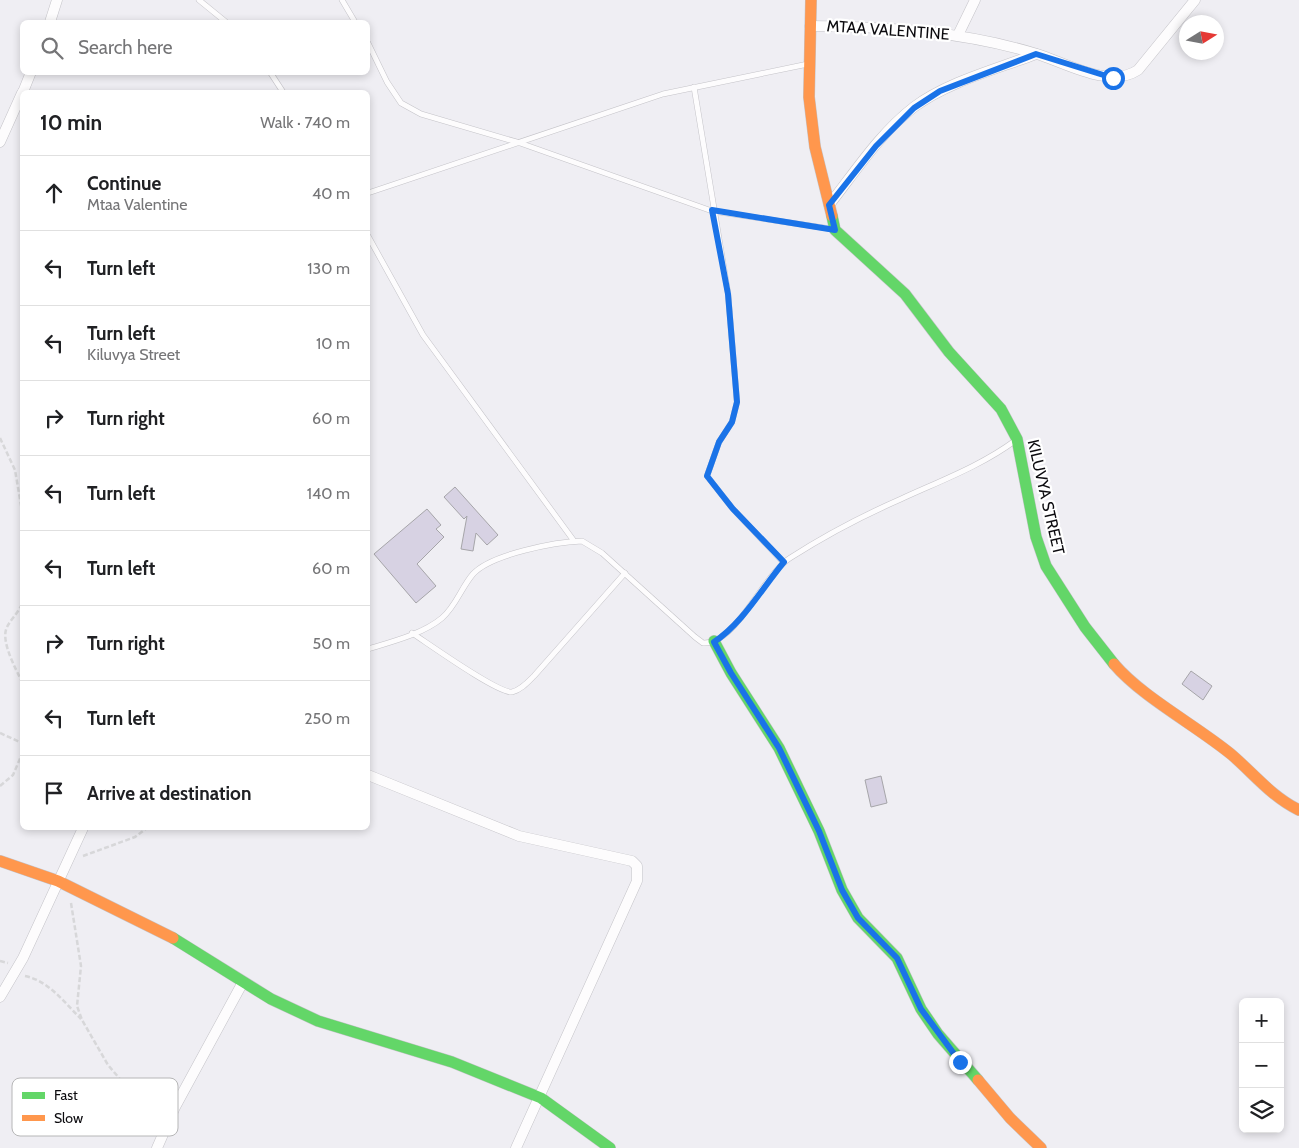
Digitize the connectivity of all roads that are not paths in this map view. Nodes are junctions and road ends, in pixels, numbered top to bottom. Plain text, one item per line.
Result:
1 (57, 0) edge
2 (199, 0) edge
3 (342, 0) edge
4 (811, 0) edge
5 (975, 0) edge
6 (1194, 0) edge
7 (51, 20) edge
8 (224, 20) edge
9 (355, 20) edge
10 (810, 26) junction
11 (958, 35) junction
12 (370, 47) edge
13 (1036, 54) junction
14 (809, 64) junction
15 (30, 75) edge
16 (272, 75) edge
17 (694, 87) junction
18 (24, 90) edge
19 (282, 90) edge
20 (20, 99) edge
21 (0, 142) edge
22 (520, 143) junction
23 (370, 192) edge
24 (829, 205) junction
25 (712, 210) junction
26 (835, 230) junction
27 (370, 240) edge
28 (1017, 439) junction
29 (574, 541) junction
30 (784, 562) junction
31 (625, 573) junction
32 (412, 633) junction
33 (714, 642) junction
34 (370, 648) edge
35 (370, 776) edge
36 (1299, 810) edge
37 (82, 830) edge
38 (0, 861) edge
39 (63, 884) junction
40 (243, 982) junction
41 (0, 998) edge
42 (541, 1098) junction
43 (178, 1100) edge
44 (162, 1136) edge
45 (156, 1148) edge
46 (516, 1148) edge
47 (610, 1148) edge
48 (1041, 1148) edge

1 - 7 street
2 - 8 lane
3 - 9 lane
4 - 10 street
5 - 11 street
6 - 13 street, MTAA VALENTINE
10 - 11 street, MTAA VALENTINE
10 - 14 street
11 - 13 street, MTAA VALENTINE
12 - 22 lane
13 - 24 street
14 - 17 lane
14 - 24 street
15 - 18 street
16 - 19 lane
17 - 22 lane
17 - 25 lane
20 - 21 street
22 - 23 lane
22 - 25 lane
24 - 26 street
25 - 26 lane
25 - 30 lane
26 - 28 street, KILUVYA STREET
27 - 29 lane
28 - 30 lane
28 - 36 street, KILUVYA STREET
29 - 31 lane
29 - 32 lane
30 - 33 lane
31 - 32 lane
31 - 33 lane
32 - 34 lane
33 - 48 street
35 - 42 street
37 - 39 street
38 - 39 street
39 - 40 street
39 - 41 street
40 - 42 street
40 - 43 street
42 - 46 street
42 - 47 street
44 - 45 street

